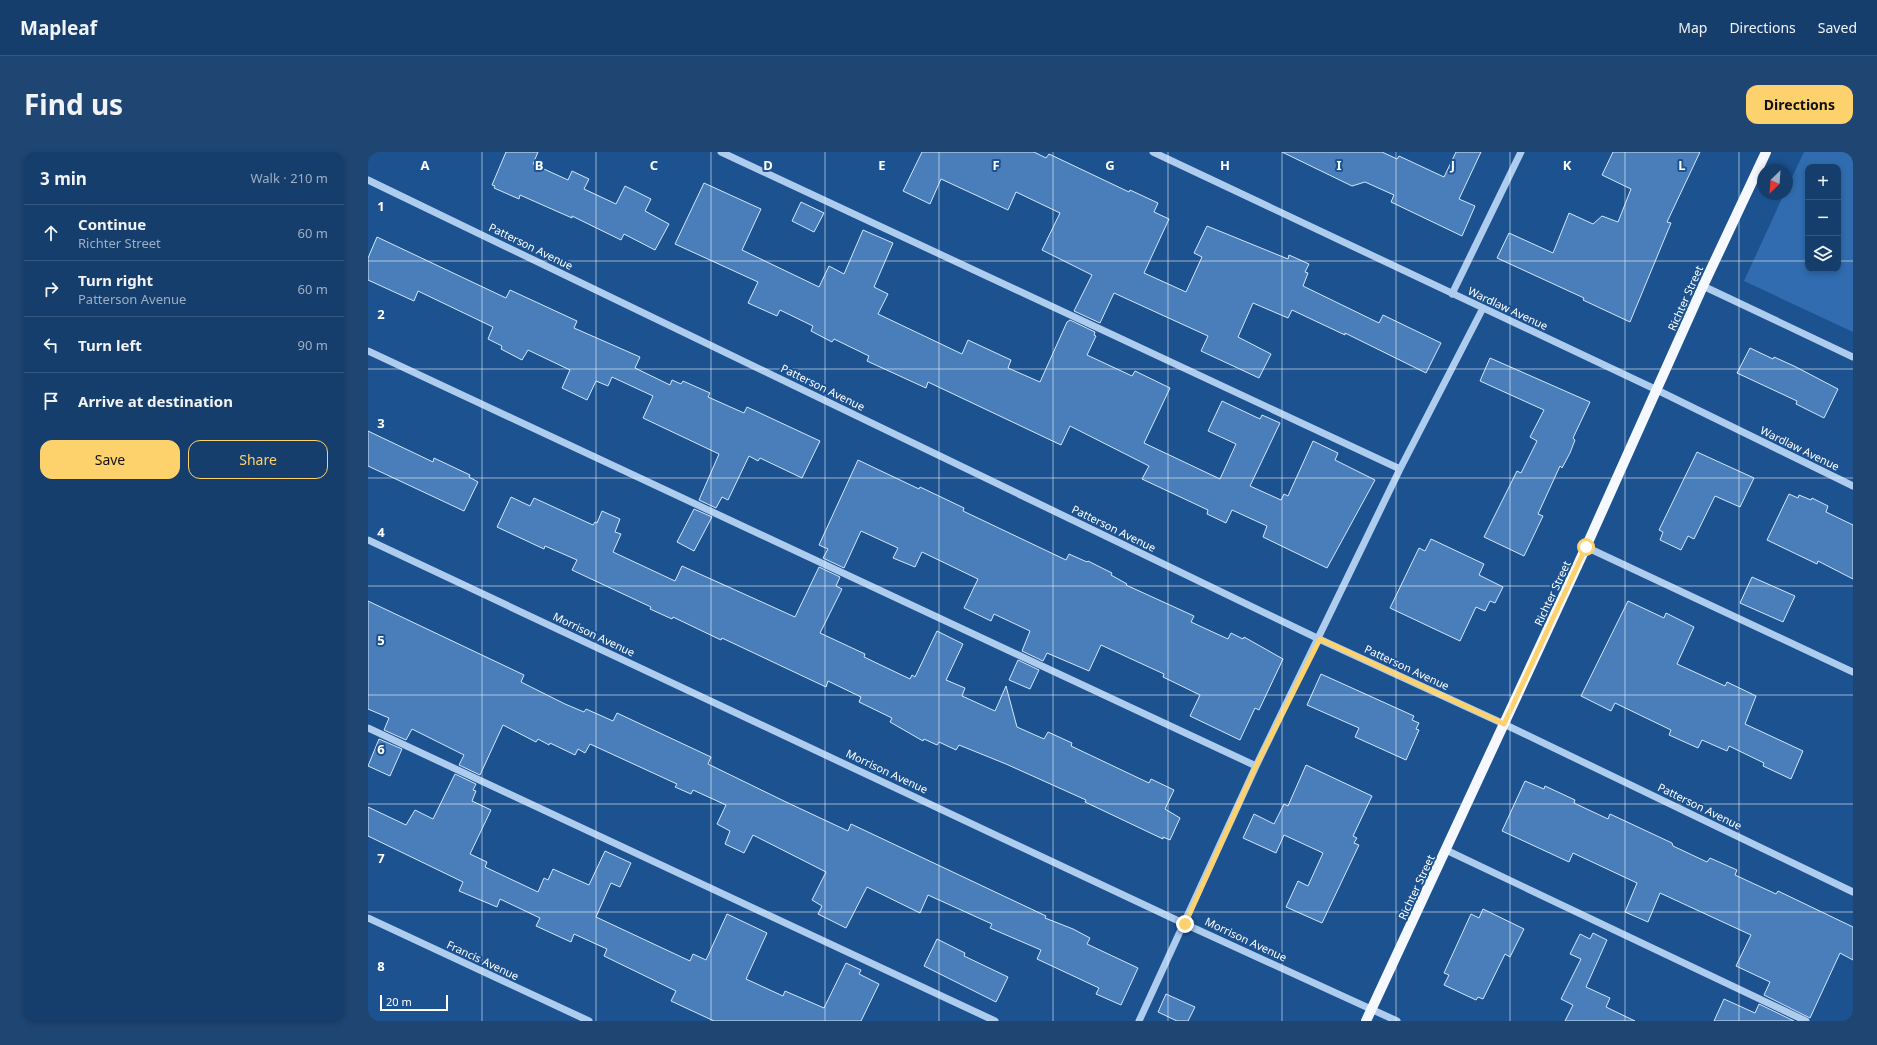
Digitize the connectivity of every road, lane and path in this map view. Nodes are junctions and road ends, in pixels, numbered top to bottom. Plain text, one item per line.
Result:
1 (721, 152) edge
2 (1153, 152) edge
3 (1521, 152) edge
4 (1766, 152) edge
5 (368, 180) edge
6 (1703, 286) junction
7 (1452, 294) junction
8 (1483, 308) junction
9 (368, 351) edge
10 (1853, 357) edge
11 (1657, 390) junction
12 (1400, 469) junction
13 (1853, 486) edge
14 (368, 540) edge
15 (1586, 547) junction
16 (1320, 639) junction
17 (1853, 672) edge
18 (1504, 724) junction
19 (368, 728) edge
20 (1256, 766) junction
21 (1446, 850) junction
22 (1853, 892) edge
23 (368, 918) edge
24 (1185, 924) junction
25 (1372, 1009) junction
26 (589, 1021) edge
27 (995, 1021) edge
28 (1139, 1021) edge
29 (1366, 1021) edge
30 (1397, 1021) edge
31 (1806, 1021) edge

1 - 12 street
2 - 7 street, Wardlaw Avenue
3 - 7 street
4 - 6 main road, Richter Street
5 - 16 street, Patterson Avenue
6 - 10 street
6 - 11 main road, Richter Street
7 - 8 street, Wardlaw Avenue
8 - 11 street, Wardlaw Avenue
8 - 12 street
9 - 20 street
11 - 13 street, Wardlaw Avenue
11 - 15 main road, Richter Street
12 - 16 street
14 - 24 street, Morrison Avenue
15 - 17 street
15 - 18 main road, Richter Street
16 - 18 street, Patterson Avenue
16 - 20 street
18 - 21 main road, Richter Street
18 - 22 street, Patterson Avenue
19 - 27 street
20 - 24 street
21 - 25 main road, Richter Street
21 - 31 street
23 - 26 street, Francis Avenue
24 - 25 street, Morrison Avenue
24 - 28 street
25 - 29 main road, Richter Street
25 - 30 street, Morrison Avenue

